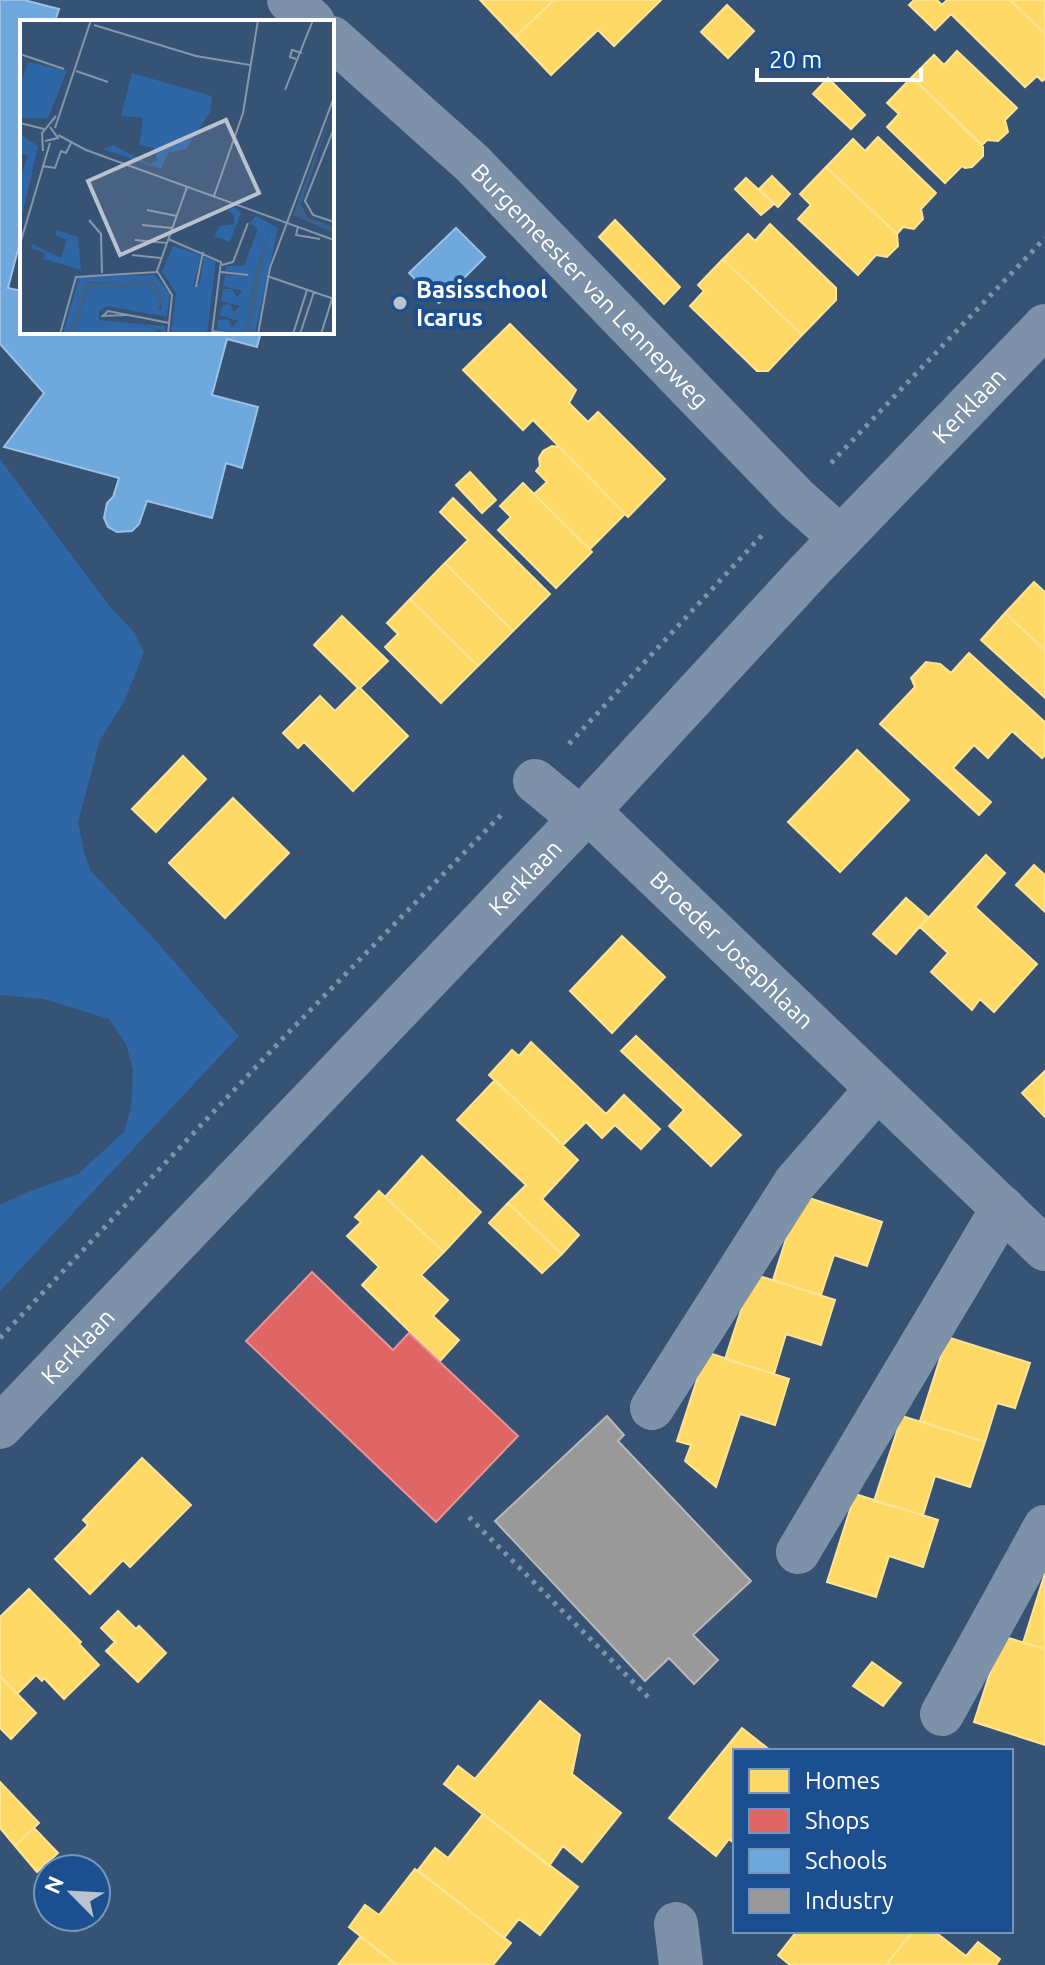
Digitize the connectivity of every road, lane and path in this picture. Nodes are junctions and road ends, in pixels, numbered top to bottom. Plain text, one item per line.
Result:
1 (289, 0) edge
2 (311, 20) edge
3 (334, 40) edge
4 (1045, 326) edge
5 (841, 538) junction
6 (535, 781) dead end
7 (584, 815) junction
8 (877, 1089) junction
9 (1003, 1208) junction
10 (1045, 1249) edge
11 (652, 1408) dead end
12 (0, 1427) edge
13 (469, 1517) dead end
14 (1045, 1527) edge
15 (798, 1552) dead end
16 (649, 1698) dead end
17 (942, 1714) dead end

1 - 2 street
3 - 5 street, Burgemeester van Lennepweg
4 - 5 street, Kerklaan
5 - 7 street, Kerklaan
6 - 7 street, Broeder Josephlaan
7 - 8 street, Broeder Josephlaan
7 - 12 street, Kerklaan
8 - 9 street, Broeder Josephlaan
8 - 11 street
9 - 10 street, Broeder Josephlaan
9 - 15 street
13 - 16 path
14 - 17 street

